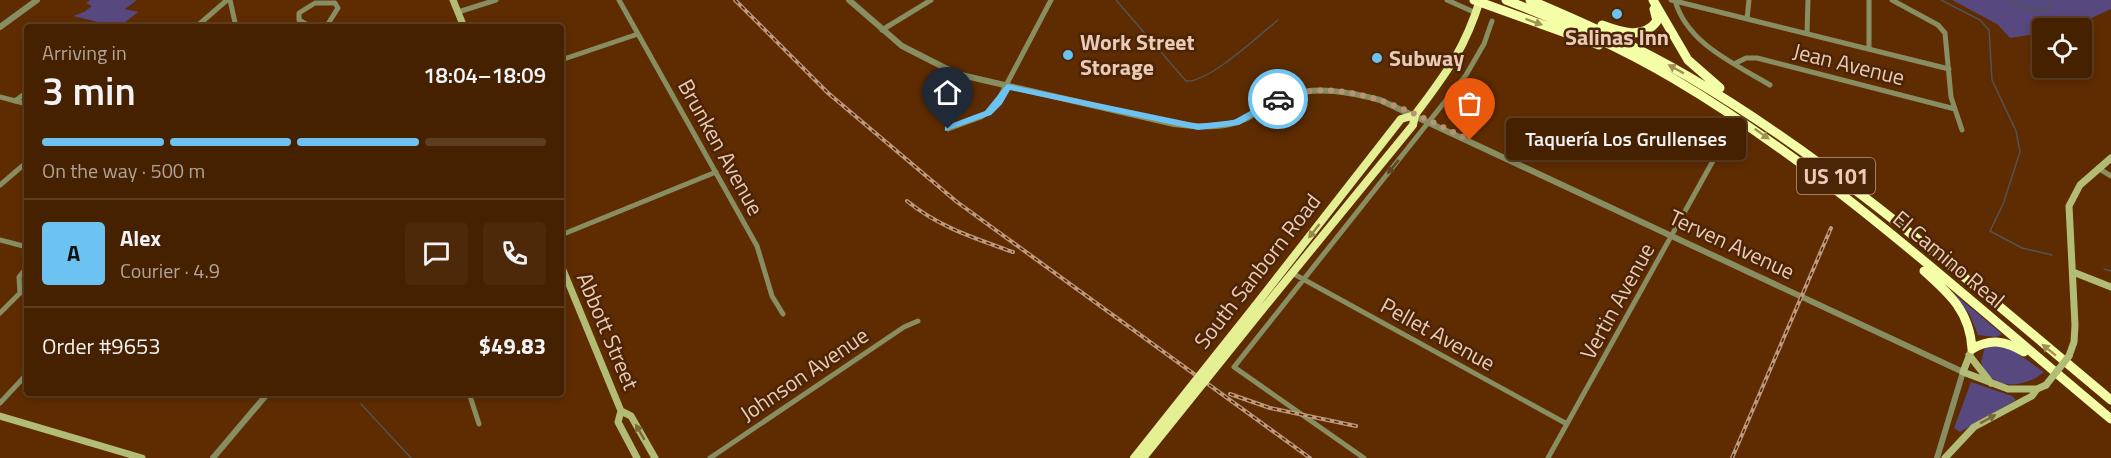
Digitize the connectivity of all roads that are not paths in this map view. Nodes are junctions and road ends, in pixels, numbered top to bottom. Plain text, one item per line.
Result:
1 (36, 0) edge
2 (229, 0) edge
3 (453, 0) edge
4 (496, 0) edge
5 (619, 0) edge
6 (849, 0) edge
7 (931, 0) edge
8 (1051, 0) edge
9 (1448, 0) edge
10 (1506, 0) edge
11 (1647, 0) edge
12 (1653, 0) edge
13 (1674, 0) edge
14 (1749, 0) edge
15 (1808, 0) edge
16 (1869, 0) edge
17 (1892, 0) edge
18 (1478, 1) edge
19 (1534, 2) edge
20 (459, 12) junction
21 (1476, 13) junction
22 (1747, 19) junction
23 (1492, 21) dead end
24 (200, 24) edge
25 (235, 24) edge
26 (306, 24) edge
27 (328, 24) edge
28 (463, 24) edge
29 (0, 27) edge
30 (882, 30) junction
31 (638, 34) junction
32 (1807, 34) junction
33 (1869, 49) junction
34 (564, 59) edge
35 (1736, 63) junction
36 (1948, 69) junction
37 (1770, 85) dead end
38 (1007, 87) junction
39 (24, 94) edge
40 (0, 97) edge
41 (1708, 99) junction
42 (15, 101) junction
43 (24, 103) edge
44 (1955, 109) junction
45 (1415, 115) junction
46 (1430, 122) junction
47 (948, 129) dead end
48 (1962, 130) dead end
49 (1776, 131) junction
50 (2111, 158) edge
51 (1714, 159) dead end
52 (24, 165) edge
53 (2098, 168) junction
54 (716, 172) junction
55 (2111, 176) edge
56 (0, 185) edge
57 (1854, 206) junction
58 (564, 234) edge
59 (1673, 235) junction
60 (0, 240) edge
61 (24, 246) edge
62 (24, 271) edge
63 (2073, 272) junction
64 (564, 273) edge
65 (1292, 273) junction
66 (1303, 279) junction
67 (2111, 287) edge
68 (1258, 308) junction
69 (0, 313) edge
70 (783, 314) dead end
71 (918, 321) dead end
72 (1970, 352) junction
73 (1963, 372) junction
74 (24, 378) edge
75 (1995, 386) junction
76 (2037, 389) junction
77 (265, 396) edge
78 (470, 396) edge
79 (2111, 400) edge
80 (0, 403) edge
81 (621, 411) junction
82 (2108, 416) edge
83 (1, 418) edge
84 (479, 424) dead end
85 (1567, 424) junction
86 (142, 458) edge
87 (213, 458) edge
88 (637, 458) edge
89 (656, 458) edge
90 (710, 458) edge
91 (1134, 458) edge
92 (1143, 458) edge
93 (1364, 458) edge
94 (1548, 458) edge
95 (1937, 458) edge
96 (1945, 458) edge

1 - 29 street
2 - 24 street
2 - 25 street
3 - 20 main road
4 - 20 street
5 - 31 street, Brunken Avenue
6 - 30 street, Terven Avenue
7 - 30 street
8 - 38 street
9 - 21 street
10 - 41 highway, El Camino Real / US 101
11 - 19 highway
12 - 49 highway
13 - 22 street
13 - 35 street
14 - 22 street
15 - 32 street
16 - 33 street
17 - 36 street
18 - 21 highway, South Sanborn Road
18 -> 41 highway
49 -> 19 highway, El Camino Real / US 101
20 - 28 main road
21 - 45 highway, South Sanborn Road
22 - 32 street
23 - 46 street
26 - 27 street
30 - 38 street, Terven Avenue
31 - 34 street
31 - 54 street, Brunken Avenue
32 - 33 street
33 - 36 street
35 - 37 street
35 - 44 street, Jean Avenue
36 - 44 street
38 - 45 street, Terven Avenue
38 - 47 street
39 - 42 street
40 - 42 street
41 -> 57 highway, El Camino Real / US 101
42 - 43 street
44 - 48 street
45 - 46 street, Terven Avenue
45 - 65 highway, South Sanborn Road
45 -> 68 highway, South Sanborn Road
46 - 59 street, Terven Avenue
46 -> 66 street
79 -> 49 highway, El Camino Real / US 101
50 - 53 main road
51 - 59 street, Vertin Avenue
52 - 56 street
53 - 55 street
53 - 63 main road
54 - 58 street
54 - 70 street, Brunken Avenue
57 - 72 highway
57 - 82 highway, El Camino Real / US 101
59 - 73 street, Terven Avenue
59 - 85 street, Vertin Avenue
60 - 61 street
62 - 69 street
63 - 67 main road
63 - 76 main road, bridge
64 - 81 main road, Abbott Street
65 - 66 street, Pellet Avenue
65 - 68 highway, South Sanborn Road
66 - 85 street, Pellet Avenue
66 - 93 street
68 - 91 highway, South Sanborn Road, bridge
68 - 92 highway, South Sanborn Road, bridge
71 - 90 street, Johnson Avenue
72 - 73 main road
72 - 75 main road
72 - 82 highway
73 - 75 main road, Terven Avenue
73 - 95 street
74 - 80 street
75 - 76 main road, Terven Avenue
96 -> 76 main road
77 - 87 street
78 - 84 street
81 - 88 main road, Abbott Street
89 -> 81 main road, Abbott Street
83 - 86 main road
85 - 94 street, Vertin Avenue

